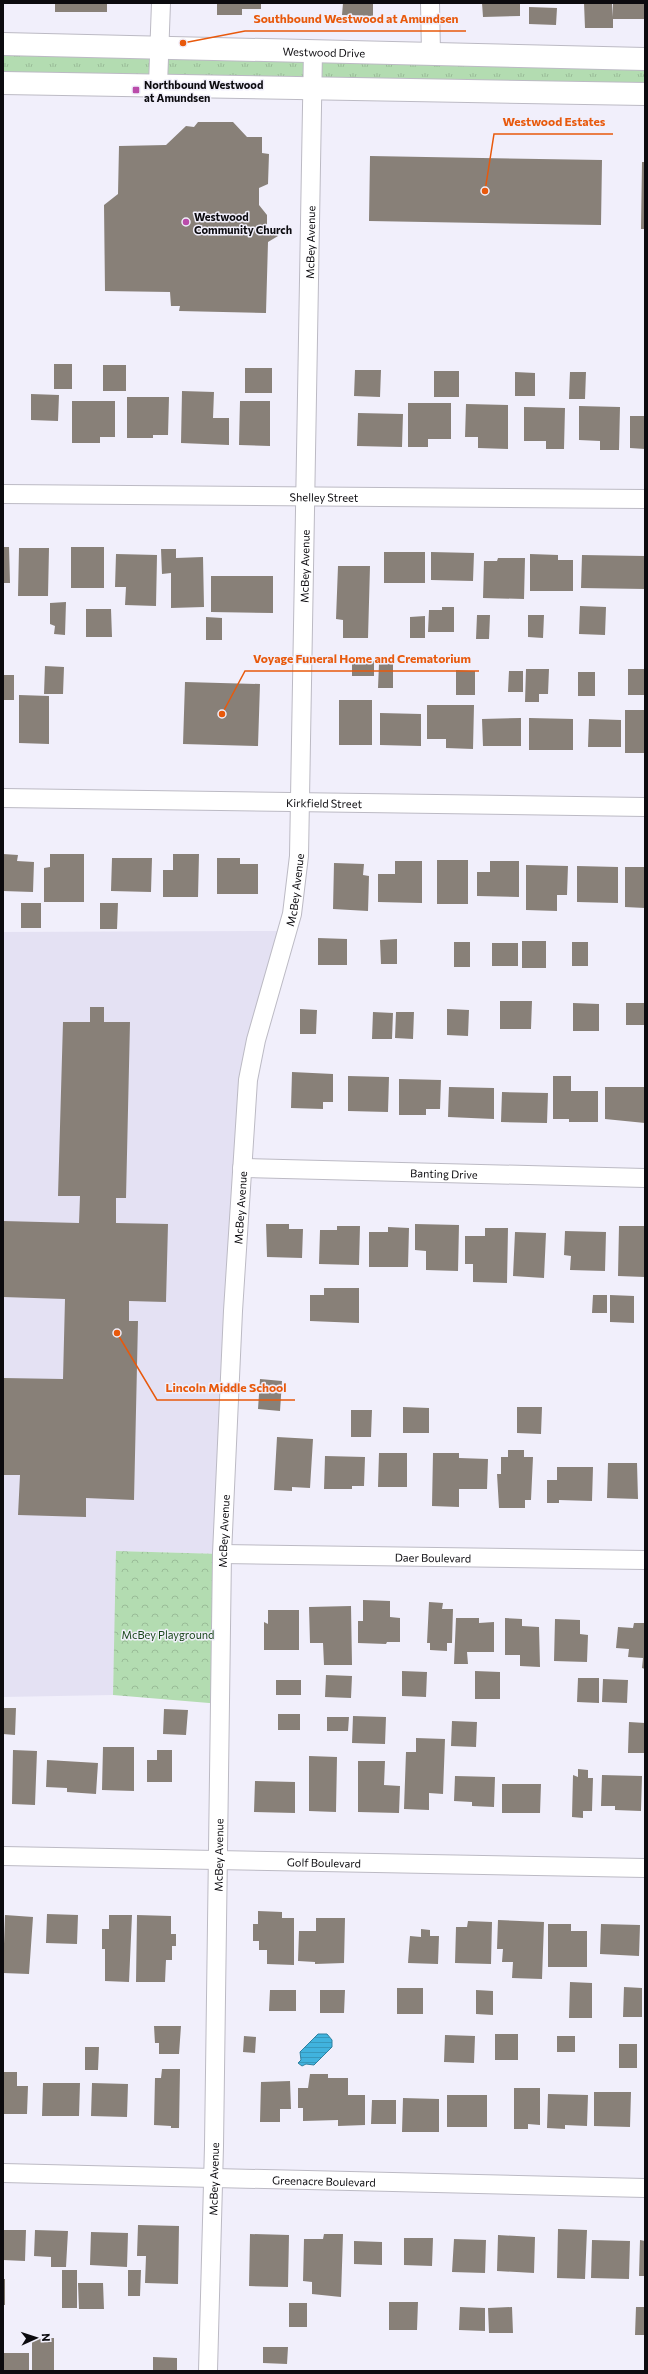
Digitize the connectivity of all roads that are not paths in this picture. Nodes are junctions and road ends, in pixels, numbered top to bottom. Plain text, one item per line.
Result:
1 (161, 3) edge
2 (430, 3) edge
3 (3, 44) edge
4 (160, 46) junction
5 (313, 50) junction
6 (431, 53) junction
7 (645, 59) edge
8 (3, 83) edge
9 (158, 85) junction
10 (312, 88) junction
11 (645, 94) edge
12 (3, 494) edge
13 (305, 498) junction
14 (645, 499) edge
15 (3, 798) edge
16 (300, 801) junction
17 (645, 807) edge
18 (242, 1168) junction
19 (645, 1178) edge
20 (222, 1554) junction
21 (645, 1560) edge
22 (3, 1856) edge
23 (218, 1859) junction
24 (645, 1868) edge
25 (3, 2173) edge
26 (214, 2178) junction
27 (645, 2188) edge
28 (208, 2371) edge

1 - 4 street
2 - 6 street
3 - 4 street, Westwood Drive
4 - 5 street, Westwood Drive
4 - 9 street
5 - 6 street, Westwood Drive
5 - 10 street, McBey Avenue
6 - 7 street, Westwood Drive
8 - 9 street
9 - 10 street
10 - 11 street
10 - 13 street, McBey Avenue
12 - 13 street, Shelley Street
13 - 14 street, Shelley Street
13 - 16 street, McBey Avenue
15 - 16 street, Kirkfield Street
16 - 17 street, Kirkfield Street
16 - 18 street, McBey Avenue
18 - 19 street, Banting Drive
18 - 20 street, McBey Avenue
20 - 21 street, Daer Boulevard
20 - 23 street, McBey Avenue
22 - 23 street, Golf Boulevard
23 - 24 street, Golf Boulevard
23 - 26 street, McBey Avenue
25 - 26 street, Greenacre Boulevard
26 - 27 street, Greenacre Boulevard
26 - 28 street, McBey Avenue

